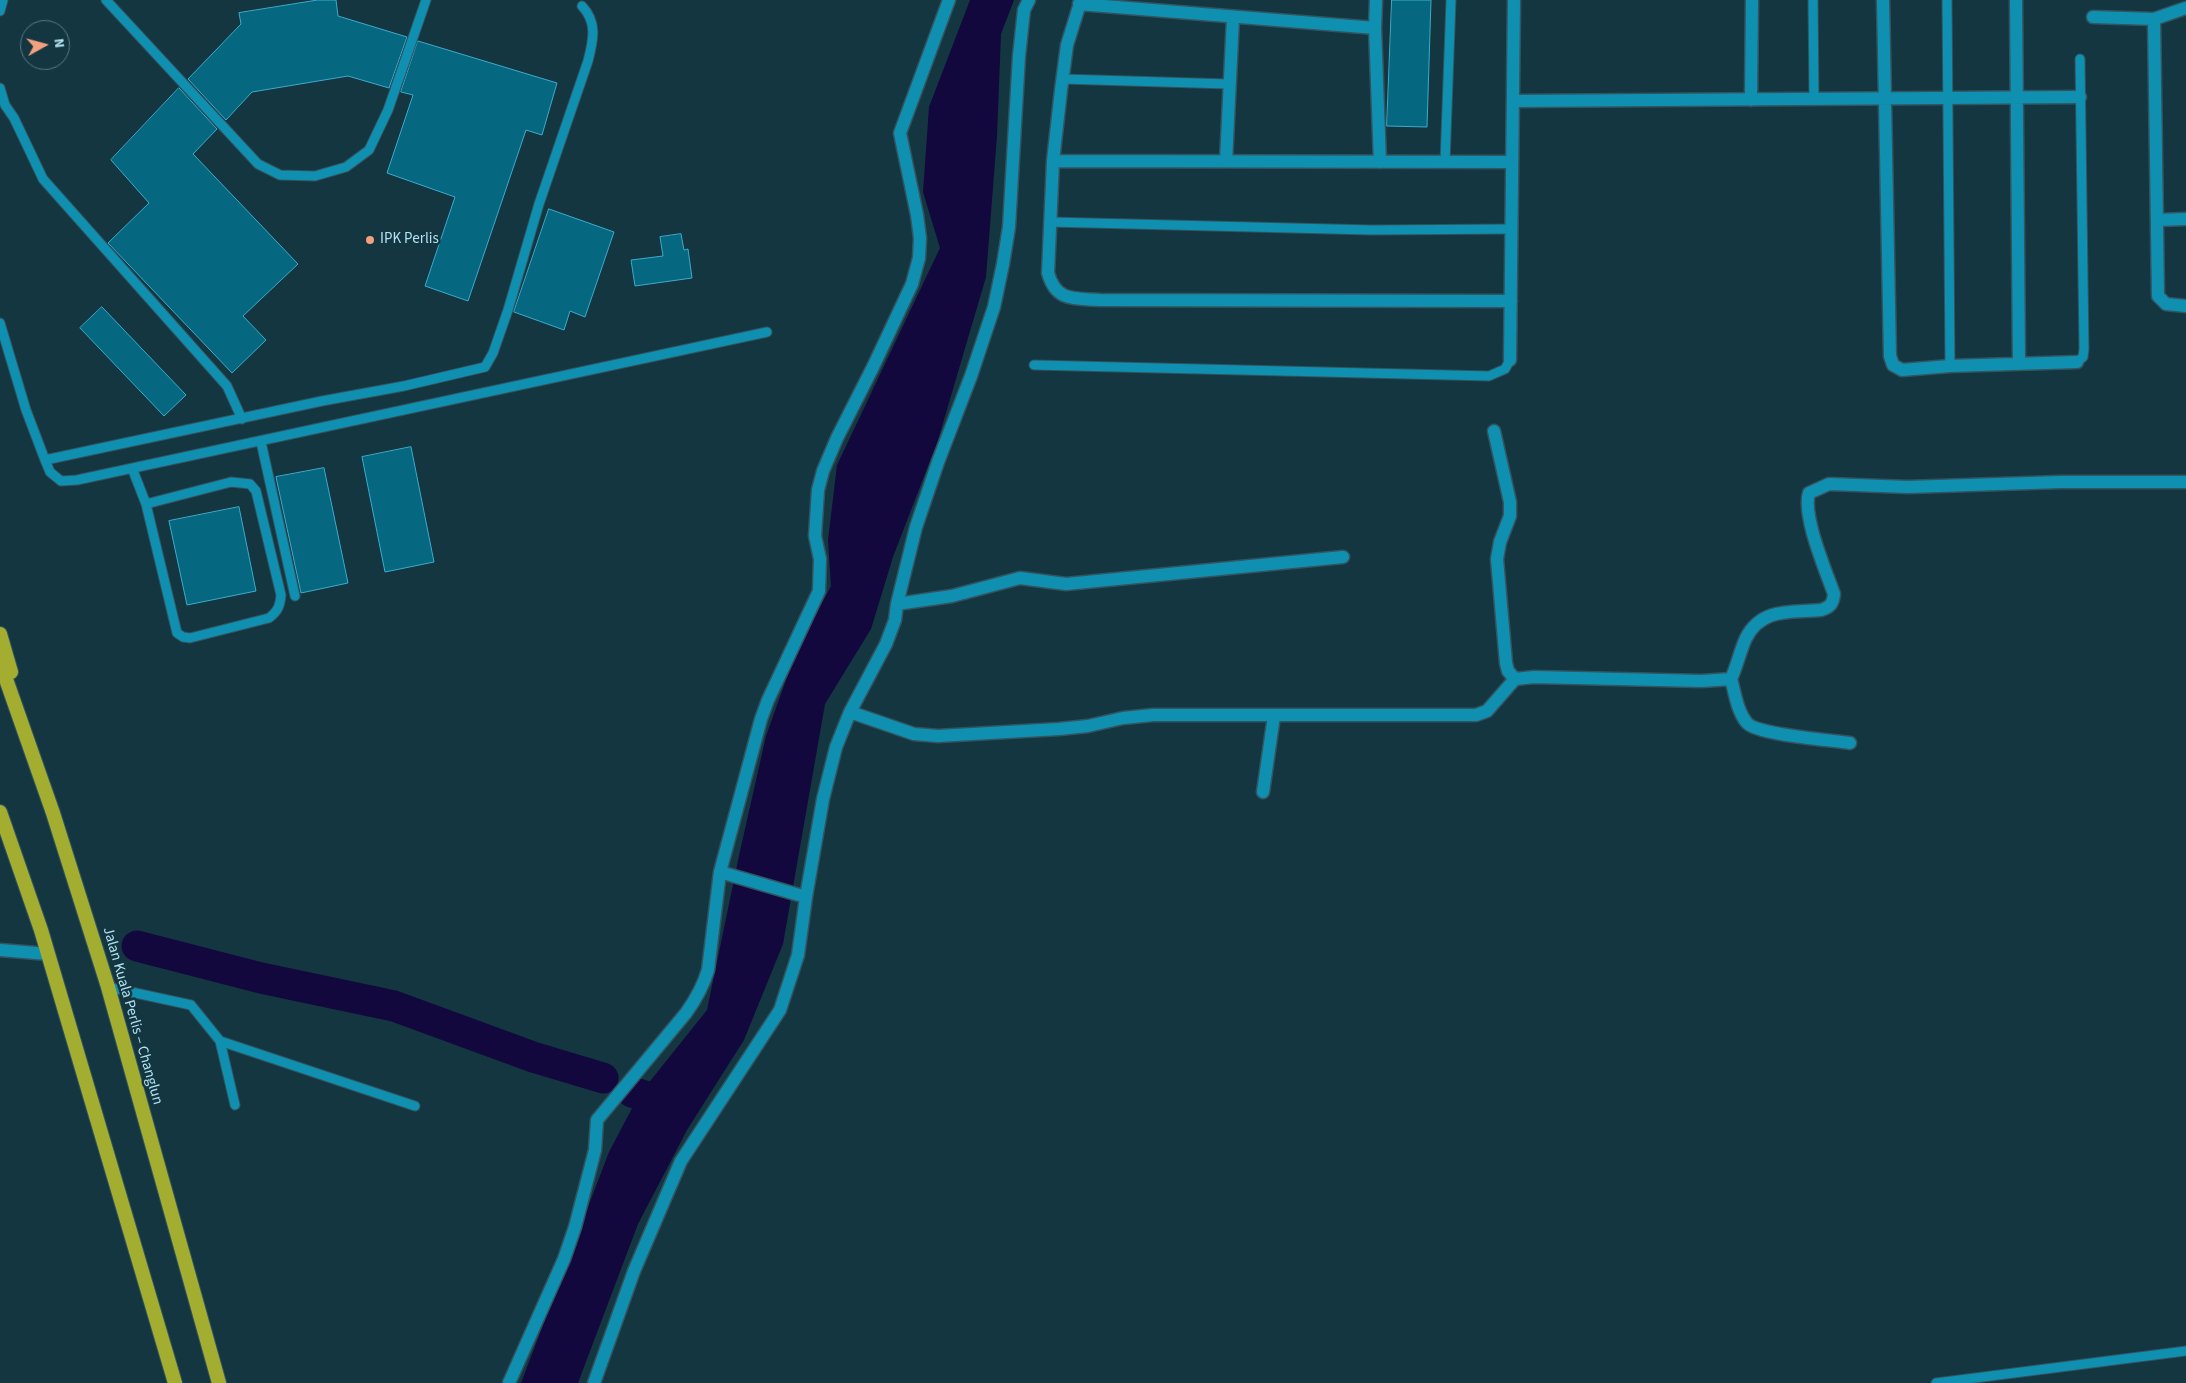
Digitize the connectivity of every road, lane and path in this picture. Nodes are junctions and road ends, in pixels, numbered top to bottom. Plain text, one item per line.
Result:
1 (3, 0) edge
2 (106, 0) edge
3 (426, 0) edge
4 (949, 0) edge
5 (1029, 0) edge
6 (1376, 0) edge
7 (1451, 0) edge
8 (1514, 0) edge
9 (1752, 0) edge
10 (1813, 0) edge
11 (1883, 0) edge
12 (1947, 0) edge
13 (2016, 0) edge
14 (1080, 2) edge
15 (582, 6) dead end
16 (2186, 8) edge
17 (0, 10) edge
18 (2093, 17) dead end
19 (1233, 18) junction
20 (2154, 19) junction
21 (1375, 28) junction
22 (2080, 59) dead end
23 (1062, 79) junction
24 (1230, 84) junction
25 (0, 88) edge
26 (2080, 97) junction
27 (2018, 99) junction
28 (1750, 100) junction
29 (1814, 100) junction
30 (1886, 100) junction
31 (1948, 100) junction
32 (1513, 101) junction
33 (1052, 161) junction
34 (1226, 161) junction
35 (1380, 162) junction
36 (1445, 162) junction
37 (1512, 162) junction
38 (2186, 219) edge
39 (2158, 220) junction
40 (1050, 222) junction
41 (1511, 229) junction
42 (1510, 301) junction
43 (2186, 306) edge
44 (0, 323) edge
45 (766, 332) dead end
46 (1510, 360) joint
47 (2077, 362) joint
48 (2019, 363) junction
49 (1034, 365) dead end
50 (1950, 366) junction
51 (242, 419) junction
52 (1494, 431) dead end
53 (261, 442) junction
54 (45, 460) junction
55 (132, 468) junction
56 (2186, 482) edge
57 (146, 504) junction
58 (1343, 557) dead end
59 (294, 596) dead end
60 (897, 604) junction
61 (0, 634) edge
62 (0, 662) edge
63 (1516, 679) junction
64 (1731, 679) junction
65 (850, 712) junction
66 (1274, 716) junction
67 (1850, 743) dead end
68 (1263, 792) dead end
69 (47, 795) junction
70 (0, 812) edge
71 (0, 822) edge
72 (18, 867) junction
73 (726, 873) junction
74 (800, 895) junction
75 (0, 950) edge
76 (48, 954) junction
77 (108, 987) junction
78 (220, 1041) junction
79 (235, 1105) dead end
80 (415, 1106) dead end
81 (2186, 1351) edge
82 (175, 1383) edge
83 (219, 1383) edge
84 (509, 1383) edge
85 (594, 1383) edge
86 (1936, 1383) edge

1 - 17 lane
2 - 3 lane
4 - 73 street
5 - 60 street
6 - 21 street
7 - 36 lane
8 - 32 street
9 - 28 street
10 - 29 lane
11 - 30 street
12 - 31 lane
13 - 27 street
14 - 19 street
14 - 23 street
15 - 51 lane
16 - 20 street
18 - 20 street
19 - 21 street
19 - 24 street
20 - 39 street
21 - 35 street
22 - 26 lane
23 - 24 lane
23 - 33 street
24 - 34 street
25 - 51 lane
26 - 27 street
26 - 47 lane
27 - 31 street
27 - 48 street
28 - 29 street
28 - 32 street
29 - 30 street
30 - 31 street
30 - 50 street
31 - 50 lane
32 - 37 street
33 - 34 street
33 - 40 street
34 - 35 street
35 - 36 street
36 - 37 street
37 - 41 street
38 - 39 street
39 - 43 street
40 - 41 lane
40 - 42 street
41 - 42 street
42 - 46 street
44 - 54 lane
45 - 53 lane
46 - 49 lane
47 - 48 street
48 - 50 street
51 - 54 lane
52 - 63 street
53 - 55 lane
53 - 59 lane
54 - 55 lane
55 - 57 lane
56 - 64 street
57 - 57 lane
58 - 60 street
60 - 65 street
61 - 69 highway
62 - 69 highway, Jalan Kuala Perlis – Changlun
63 - 64 street
63 - 66 street
64 - 67 street
65 - 66 street
65 - 74 street
66 - 68 street
69 - 77 highway, Jalan Kuala Perlis – Changlun
70 - 72 highway
71 - 72 highway
72 - 76 highway
73 - 74 street
73 - 84 street
74 - 85 street
75 - 76 street
76 - 82 highway
77 - 78 lane
77 - 83 highway, Jalan Kuala Perlis – Changlun
78 - 79 lane
78 - 80 lane
81 - 86 lane

